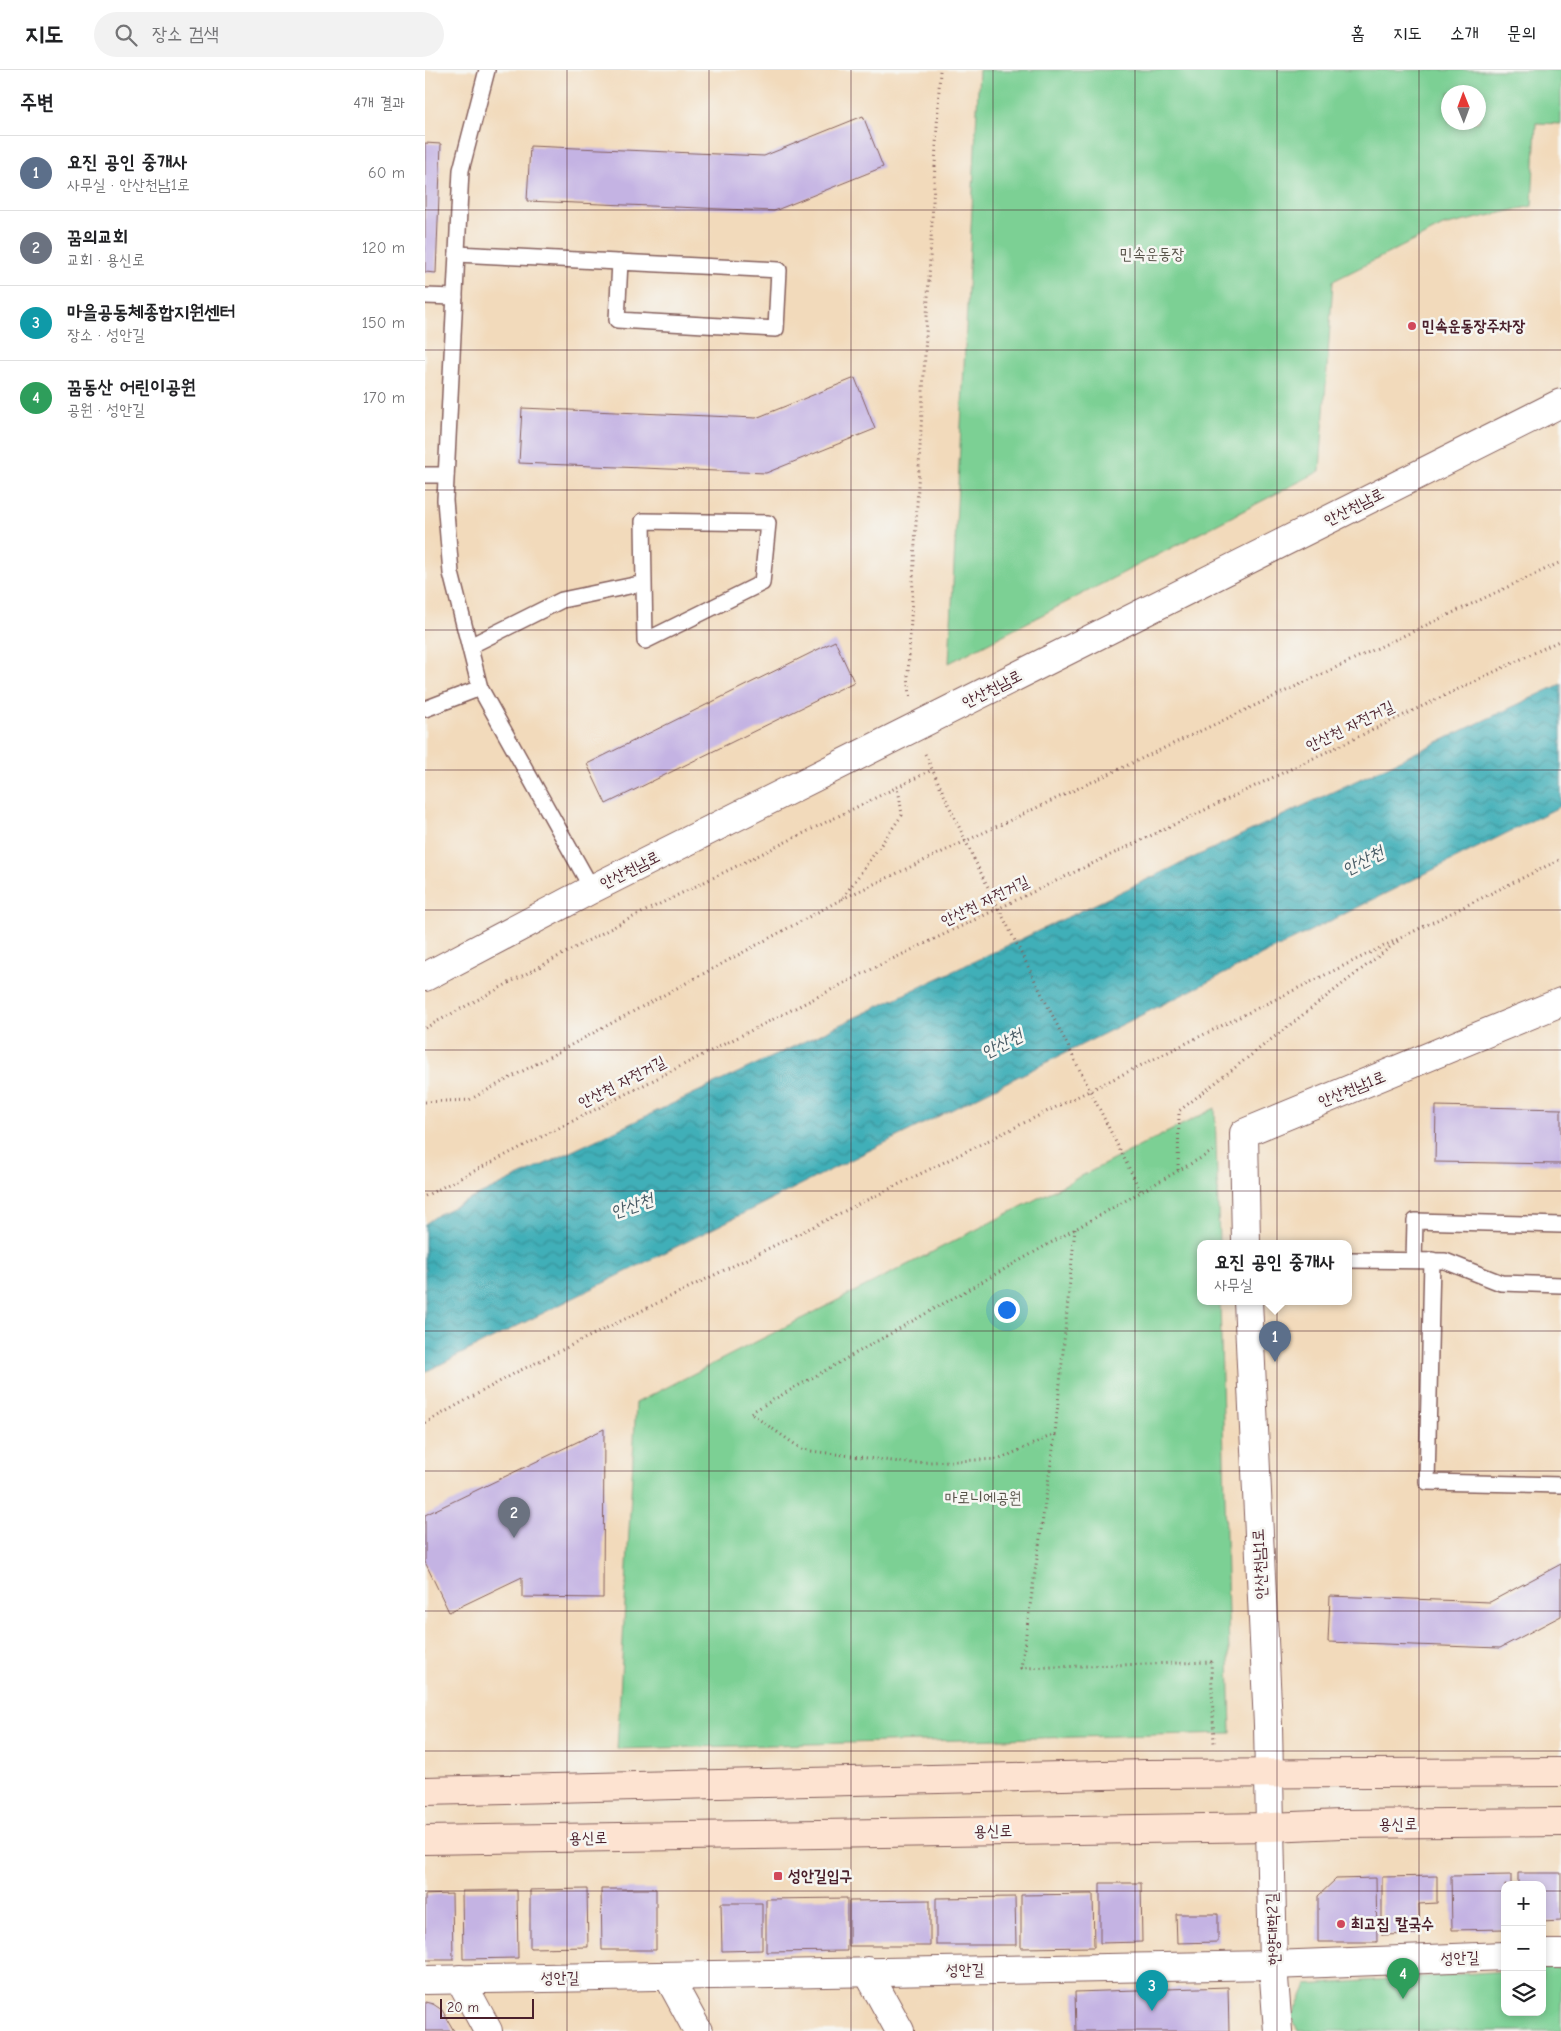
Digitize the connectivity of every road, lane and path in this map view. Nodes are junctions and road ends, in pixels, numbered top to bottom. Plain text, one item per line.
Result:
1 (487, 70) edge
2 (940, 70) edge
3 (457, 254) junction
4 (620, 262) junction
5 (425, 296) edge
6 (455, 297) junction
7 (1561, 403) edge
8 (425, 475) edge
9 (446, 476) junction
10 (1561, 562) edge
11 (644, 583) junction
12 (1561, 640) edge
13 (470, 646) junction
14 (481, 688) junction
15 (425, 709) edge
16 (913, 728) junction
17 (932, 770) junction
18 (898, 787) junction
19 (966, 842) junction
20 (1561, 859) edge
21 (592, 889) junction
22 (842, 899) junction
23 (1404, 936) junction
24 (425, 977) edge
25 (1561, 1002) edge
26 (425, 1028) edge
27 (425, 1102) edge
28 (1244, 1133) junction
29 (1178, 1171) junction
30 (1141, 1192) junction
31 (425, 1196) edge
32 (1561, 1225) edge
33 (1075, 1229) junction
34 (1246, 1240) edge
35 (1352, 1260) edge
36 (1414, 1260) junction
37 (1432, 1260) junction
38 (1561, 1285) edge
39 (1248, 1305) edge
40 (425, 1424) edge
41 (1055, 1434) junction
42 (1561, 1485) edge
43 (1561, 1772) edge
44 (1215, 1774) junction
45 (1269, 1774) junction
46 (425, 1790) edge
47 (1561, 1822) edge
48 (1270, 1827) junction
49 (425, 1840) edge
50 (1546, 1954) edge
51 (1561, 1954) edge
52 (1501, 1956) edge
53 (1273, 1965) junction
54 (867, 1971) junction
55 (668, 1976) junction
56 (460, 1979) junction
57 (425, 1980) edge
58 (488, 2031) edge
59 (698, 2031) edge
60 (900, 2031) edge
61 (1278, 2031) edge

1 - 3 lane
2 - 16 path
3 - 4 lane
3 - 6 lane
4 - 4 lane
5 - 6 lane
6 - 9 lane
7 - 16 street, 안산천남로
8 - 9 lane
9 - 13 lane
10 - 19 path
11 - 11 lane
11 - 13 lane
12 - 31 path, 안산천 자전거길
13 - 14 lane
14 - 15 lane
14 - 21 lane
16 - 17 path
16 - 21 street, 안산천남로
17 - 18 path
17 - 19 path
18 - 22 path
18 - 26 path
19 - 22 path
19 - 30 path, bridge
20 - 23 path
21 - 24 street, 안산천남로
22 - 27 path
23 - 29 path
23 - 40 path
25 - 28 street, 안산천남1로
28 - 29 path
28 - 34 street
29 - 30 path
30 - 33 path
32 - 36 lane
33 - 41 path
33 - 41 path
35 - 36 lane
36 - 37 lane
37 - 38 lane
37 - 42 lane
39 - 45 street, 안산천남1로
41 - 44 path
43 - 45 main road
44 - 45 main road
44 - 46 main road
45 - 48 street, 안산천남1로
47 - 48 main road, 용신로
48 - 49 main road, 용신로
48 - 53 street, 한양대학2길
50 - 51 street
52 - 53 street, 성안길
53 - 54 street, 성안길
53 - 61 street, 한양대학2길
54 - 55 street, 성안길
54 - 60 street
55 - 56 street, 성안길
55 - 59 street
56 - 57 street, 성안길
56 - 58 street

